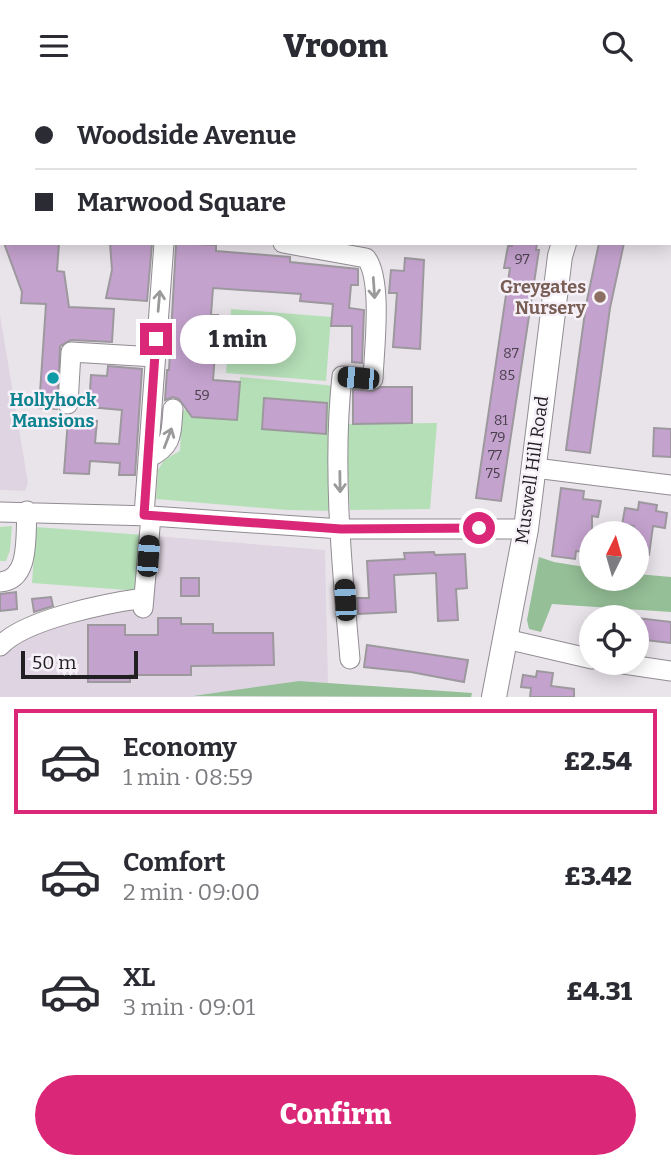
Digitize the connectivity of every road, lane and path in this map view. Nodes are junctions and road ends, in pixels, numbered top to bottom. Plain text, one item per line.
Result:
1 (164, 245) edge
2 (294, 245) edge
3 (563, 245) edge
4 (155, 358) junction
5 (68, 404) dead end
6 (173, 409) dead end
7 (148, 459) junction
8 (535, 468) junction
9 (671, 485) edge
10 (26, 511) junction
11 (0, 512) edge
12 (147, 516) junction
13 (341, 529) junction
14 (526, 529) junction
15 (0, 582) edge
16 (506, 639) junction
17 (0, 646) edge
18 (579, 656) edge
19 (350, 659) dead end
20 (649, 668) edge
21 (671, 671) edge
22 (494, 697) edge

4 -> 1 street
2 -> 13 street
3 - 8 main road, Muswell Hill Road
4 - 5 street
4 - 7 street
7 -> 6 street
7 - 12 street
8 - 9 street
8 - 14 main road, Muswell Hill Road
10 - 11 street
10 - 12 street
10 - 15 street
12 - 13 street
12 - 17 street
13 - 14 street
13 - 19 street
14 - 16 main road, Muswell Hill Road
16 - 18 street
16 - 22 main road, Muswell Hill Road
20 - 21 street

